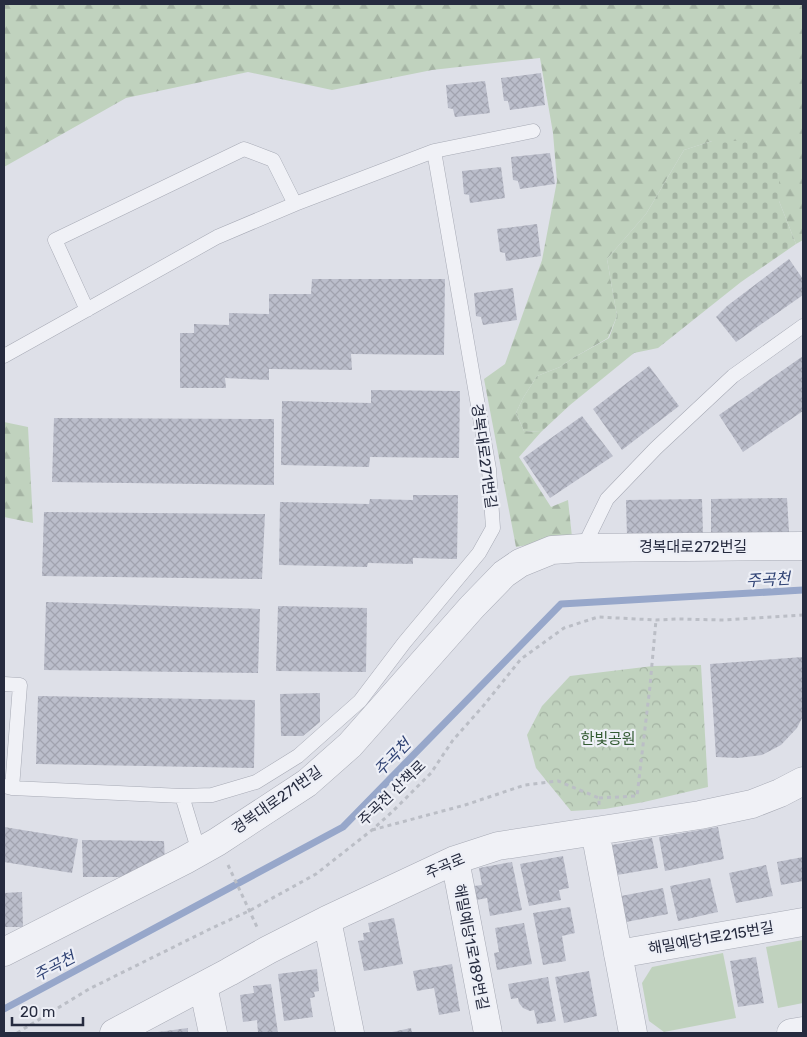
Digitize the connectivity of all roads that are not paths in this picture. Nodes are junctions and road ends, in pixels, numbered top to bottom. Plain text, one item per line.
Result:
1 (532, 132) dead end
2 (434, 151) junction
3 (295, 204) junction
4 (87, 310) junction
5 (803, 326) edge
6 (4, 356) edge
7 (803, 546) edge
8 (583, 548) junction
9 (4, 684) edge
10 (803, 781) edge
11 (8, 787) edge
12 (182, 796) junction
13 (595, 831) junction
14 (208, 847) junction
15 (455, 860) junction
16 (327, 920) junction
17 (803, 922) edge
18 (4, 952) edge
19 (618, 954) junction
20 (203, 986) junction
21 (803, 1031) edge
22 (114, 1033) edge
23 (213, 1033) edge
24 (350, 1033) edge
25 (488, 1033) edge
26 (633, 1033) edge
27 (791, 1033) edge

1 - 2 lane
2 - 3 lane
2 - 12 lane, 경복대로271번길
3 - 4 lane
3 - 4 lane
4 - 6 lane
5 - 8 lane
7 - 8 street, 경복대로272번길
8 - 14 street, 경복대로271번길
9 - 11 lane
10 - 13 street, 주곡로
11 - 12 lane, 경복대로271번길
12 - 14 lane
13 - 15 street, 주곡로
13 - 19 street
14 - 18 street, 경복대로271번길
15 - 16 street, 주곡로
15 - 25 street, 해밀예당1로189번길
16 - 20 street, 주곡로
16 - 24 street
17 - 19 street, 해밀예당1로215번길
19 - 26 street
20 - 22 street, 주곡로
20 - 23 street
21 - 27 street

